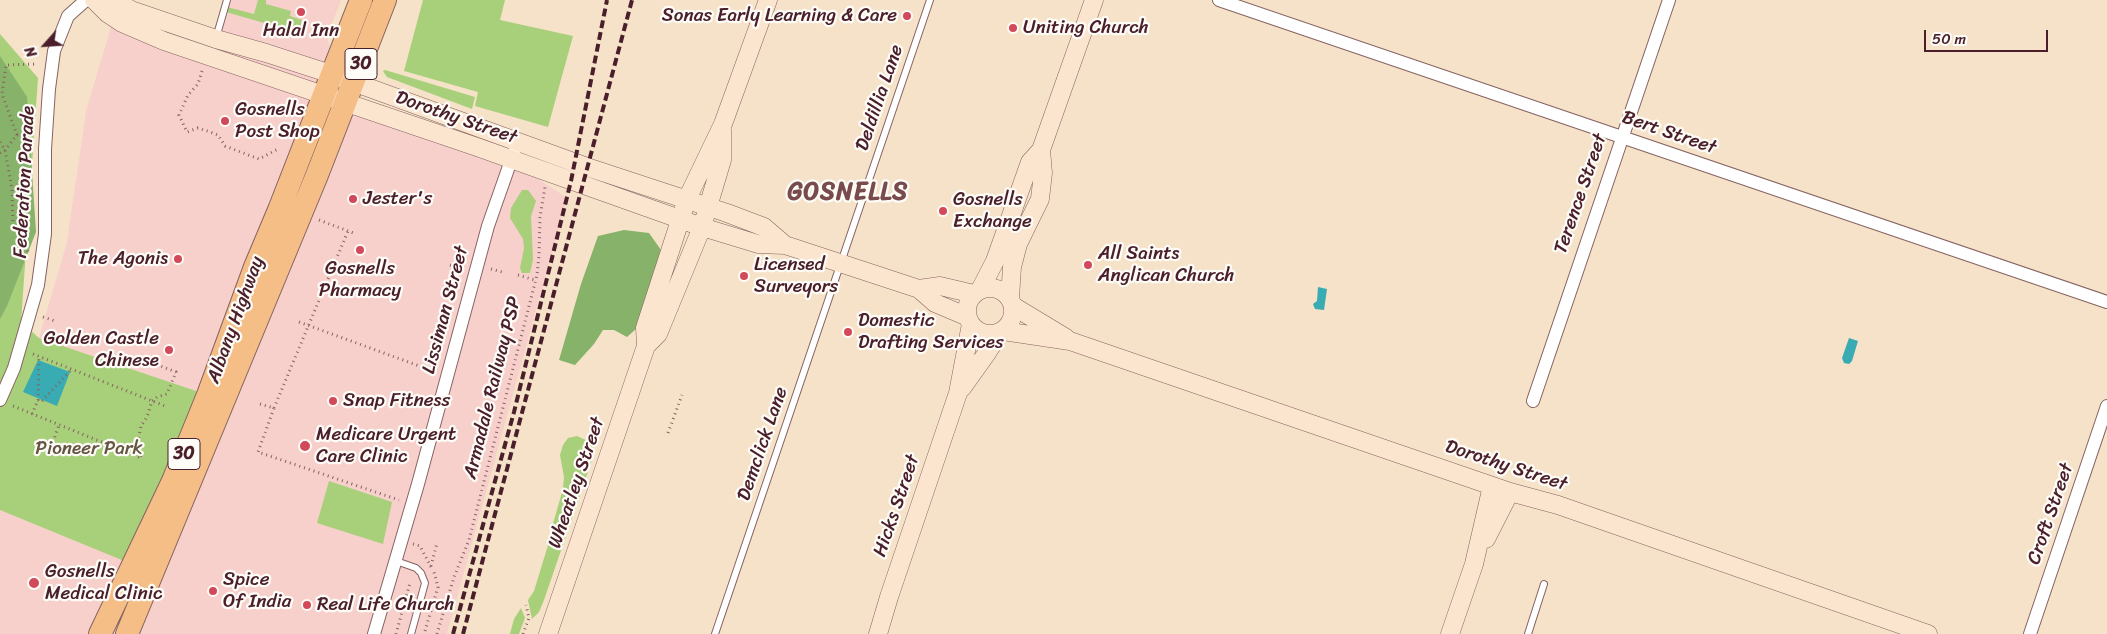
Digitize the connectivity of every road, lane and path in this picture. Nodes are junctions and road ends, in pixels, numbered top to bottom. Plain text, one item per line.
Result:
1 (86, 0) edge
2 (94, 0) edge
3 (115, 0) edge
4 (226, 0) edge
5 (360, 0) edge
6 (385, 0) edge
7 (768, 0) edge
8 (930, 0) edge
9 (1094, 0) edge
10 (1219, 0) edge
11 (1669, 0) edge
12 (216, 39) junction
13 (37, 64) dead end
14 (203, 68) dead end
15 (327, 84) junction
16 (349, 92) junction
17 (722, 124) junction
18 (32, 133) dead end
19 (17, 135) junction
20 (1623, 137) junction
21 (517, 141) junction
22 (0, 142) edge
23 (278, 149) dead end
24 (5, 150) junction
25 (1041, 150) junction
26 (0, 153) edge
27 (511, 159) junction
28 (548, 172) junction
29 (687, 199) junction
30 (707, 207) junction
31 (316, 218) dead end
32 (680, 219) junction
33 (702, 227) junction
34 (348, 231) junction
35 (356, 234) dead end
36 (785, 245) junction
37 (31, 256) dead end
38 (840, 263) junction
39 (450, 265) dead end
40 (459, 268) dead end
41 (488, 269) dead end
42 (502, 272) dead end
43 (518, 275) dead end
44 (536, 280) junction
45 (919, 289) junction
46 (977, 292) junction
47 (1011, 302) junction
48 (2107, 302) edge
49 (46, 318) dead end
50 (55, 321) dead end
51 (969, 321) junction
52 (298, 322) dead end
53 (308, 326) junction
54 (1001, 332) junction
55 (1070, 341) junction
56 (646, 346) junction
57 (32, 354) dead end
58 (39, 357) junction
59 (158, 365) dead end
60 (71, 369) junction
61 (433, 371) dead end
62 (958, 392) junction
63 (682, 395) dead end
64 (0, 400) edge
65 (40, 401) junction
66 (152, 401) junction
67 (1533, 401) dead end
68 (260, 404) dead end
69 (13, 406) dead end
70 (165, 406) dead end
71 (2107, 406) edge
72 (274, 408) junction
73 (32, 414) junction
74 (59, 425) junction
75 (668, 433) dead end
76 (48, 456) dead end
77 (1492, 486) junction
78 (1510, 492) junction
79 (400, 500) dead end
80 (438, 543) dead end
81 (412, 544) dead end
82 (396, 561) junction
83 (1474, 564) junction
84 (410, 583) dead end
85 (1544, 584) dead end
86 (526, 605) dead end
87 (100, 634) edge
88 (127, 634) edge
89 (374, 634) edge
90 (396, 634) edge
91 (411, 634) edge
92 (437, 634) edge
93 (523, 634) edge
94 (548, 634) edge
95 (714, 634) edge
96 (878, 634) edge
97 (1450, 634) edge
98 (1528, 634) edge
99 (1928, 634) edge
100 (2030, 634) edge

1 - 64 street, Federation Parade
2 - 15 main road, Dorothy Street
3 - 12 main road, Dorothy Street
4 - 12 lane
5 - 15 highway, Albany Highway / 30
6 - 16 highway, Albany Highway / 30
7 - 17 main road, Wheatley Street
8 - 38 lane, Deldillia Lane
9 - 25 main road
10 - 20 street, Bert Street
11 - 20 street, Terence Street
12 - 15 main road, Dorothy Street
13 - 19 path
14 - 23 path
15 - 16 main road, Dorothy Street
15 - 87 highway, Albany Highway / 30
16 - 21 main road, Dorothy Street
16 - 27 main road, Dorothy Street
16 - 88 highway, Albany Highway / 30
17 - 29 main road, Wheatley Street
17 - 30 main road, Wheatley Street
18 - 19 path
19 - 24 path
20 - 48 street, Bert Street
20 - 67 street, Terence Street
21 - 27 street, Lissiman Street
21 - 29 main road, Dorothy Street
22 - 24 path
24 - 26 path
24 - 37 path
25 - 46 main road
25 - 47 main road
27 - 28 main road, Dorothy Street
27 - 82 street, Lissiman Street
28 - 32 main road, Dorothy Street
28 - 44 path, Armadale Railway PSP
29 - 30 main road, Dorothy Street
29 - 32 main road, Wheatley Street
30 - 33 main road, Wheatley Street
30 - 36 main road, Dorothy Street
31 - 34 path
32 - 33 main road, Dorothy Street
32 - 56 main road, Wheatley Street
33 - 36 main road, Dorothy Street
33 - 56 main road, Wheatley Street
34 - 35 path
34 - 53 path
36 - 38 main road, Dorothy Street
38 - 45 main road, Dorothy Street
38 - 95 lane, Demclick Lane
39 - 40 path
41 - 42 path
43 - 44 path
44 - 92 path, Armadale Railway PSP
45 - 46 main road, Dorothy Street
45 - 51 main road, Dorothy Street
46 - 47 main road
46 - 51 main road
47 - 54 main road
47 - 55 main road, Dorothy Street
49 - 50 path
51 - 54 main road
51 - 62 main road, Hicks Street
52 - 53 path
53 - 61 path
53 - 72 path
54 - 55 main road, Dorothy Street
54 - 62 main road, Hicks Street
55 - 77 main road, Dorothy Street
56 - 94 main road, Wheatley Street
57 - 58 path
58 - 60 path
58 - 65 path
59 - 66 path
60 - 65 path
60 - 66 path
62 - 96 main road, Hicks Street
63 - 75 path
65 - 73 path
66 - 70 path
66 - 74 path
68 - 72 path
69 - 73 path
71 - 100 street, Croft Street
72 - 79 path
73 - 74 path
74 - 76 path
77 - 78 main road, Dorothy Street
77 - 83 main road
78 - 83 main road
78 - 99 main road, Dorothy Street
80 - 81 path
82 - 89 street, Lissiman Street
82 - 91 lane
83 - 97 main road
84 - 90 path
85 - 98 lane
86 - 93 path

